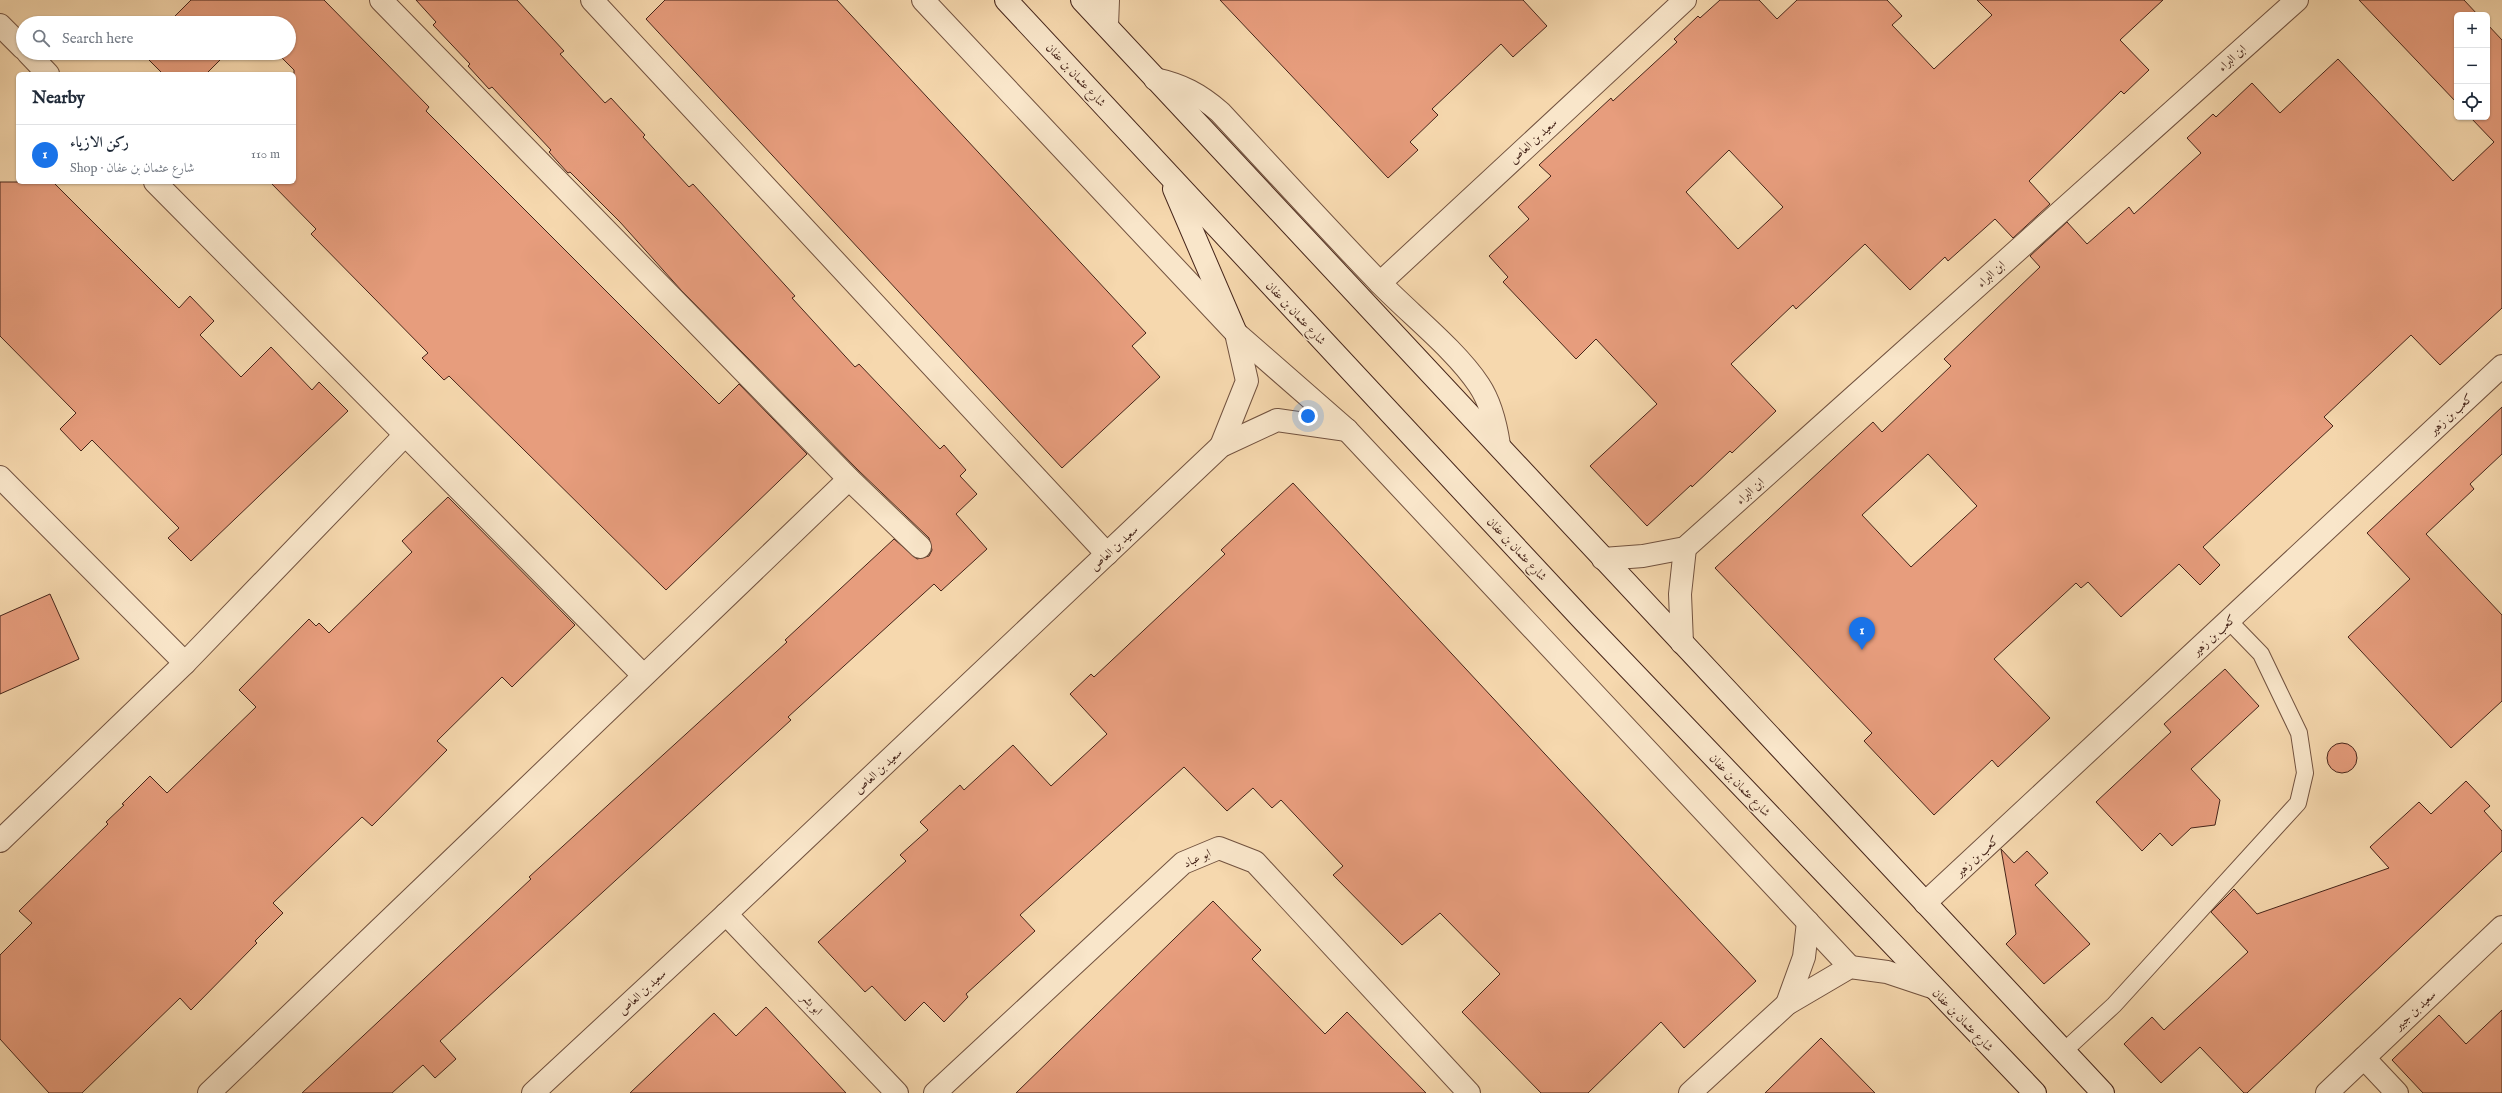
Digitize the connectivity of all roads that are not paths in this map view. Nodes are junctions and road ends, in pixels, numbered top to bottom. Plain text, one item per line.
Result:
1 (381, 0) edge
2 (592, 0) edge
3 (923, 0) edge
4 (1006, 0) edge
5 (1082, 0) edge
6 (1108, 0) edge
7 (1685, 0) edge
8 (2297, 0) edge
9 (0, 25) edge
10 (1107, 26) junction
11 (16, 41) edge
12 (35, 60) edge
13 (46, 72) edge
14 (1155, 80) junction
15 (1168, 175) junction
16 (156, 184) edge
17 (1380, 283) junction
18 (1236, 333) junction
19 (2502, 366) edge
20 (1347, 430) junction
21 (404, 436) junction
22 (1222, 446) junction
23 (1499, 446) junction
24 (0, 477) edge
25 (849, 479) junction
26 (920, 547) dead end
27 (1685, 548) junction
28 (1108, 554) junction
29 (1603, 559) junction
30 (2229, 621) junction
31 (1682, 643) junction
32 (185, 663) junction
33 (643, 675) junction
34 (0, 841) edge
35 (1926, 904) junction
36 (726, 914) junction
37 (1808, 922) junction
38 (2502, 927) edge
39 (1850, 967) junction
40 (1932, 987) junction
41 (1787, 1004) junction
42 (2064, 1051) junction
43 (2364, 1058) junction
44 (209, 1093) edge
45 (533, 1093) edge
46 (897, 1093) edge
47 (935, 1093) edge
48 (1469, 1093) edge
49 (1690, 1093) edge
50 (2035, 1093) edge
51 (2104, 1093) edge
52 (2327, 1093) edge
53 (2397, 1093) edge

1 - 25 street
2 - 28 street
3 - 18 street
4 - 15 street, شارع عثمان بن عفان
5 - 10 street
6 - 10 street
7 - 17 street, سعيد بن العاص
8 - 27 street, ابن البراء
9 - 11 street
10 - 14 street
12 - 13 street
14 - 17 street
14 - 23 street
15 - 18 street, سعيد بن العاص
15 - 40 street, شارع عثمان بن عفان
16 - 21 street
17 - 23 street
18 - 20 street
18 - 22 street, سعيد بن العاص
19 - 30 street, كعب بن زهير
20 - 22 street, سعيد بن العاص
20 - 37 street
21 - 32 street
21 - 33 street
22 - 28 street, سعيد بن العاص
23 - 29 street
24 - 32 street
25 - 26 street
25 - 33 street
27 - 29 street
27 - 31 street
28 - 36 street, سعيد بن العاص
29 - 31 street
30 - 35 street, كعب بن زهير
30 - 42 lane
31 - 35 street
32 - 34 street
33 - 44 street
35 - 42 street
36 - 45 street, سعيد بن العاص
36 - 46 street, ابو بشر
37 - 39 street
37 - 41 street
38 - 43 street, سعيد بن جبير
39 - 40 street
39 - 41 street
40 - 50 street, شارع عثمان بن عفان
41 - 49 street
42 - 51 street
43 - 52 street, سعيد بن جبير
43 - 53 street
47 - 48 street, ابو عباد

